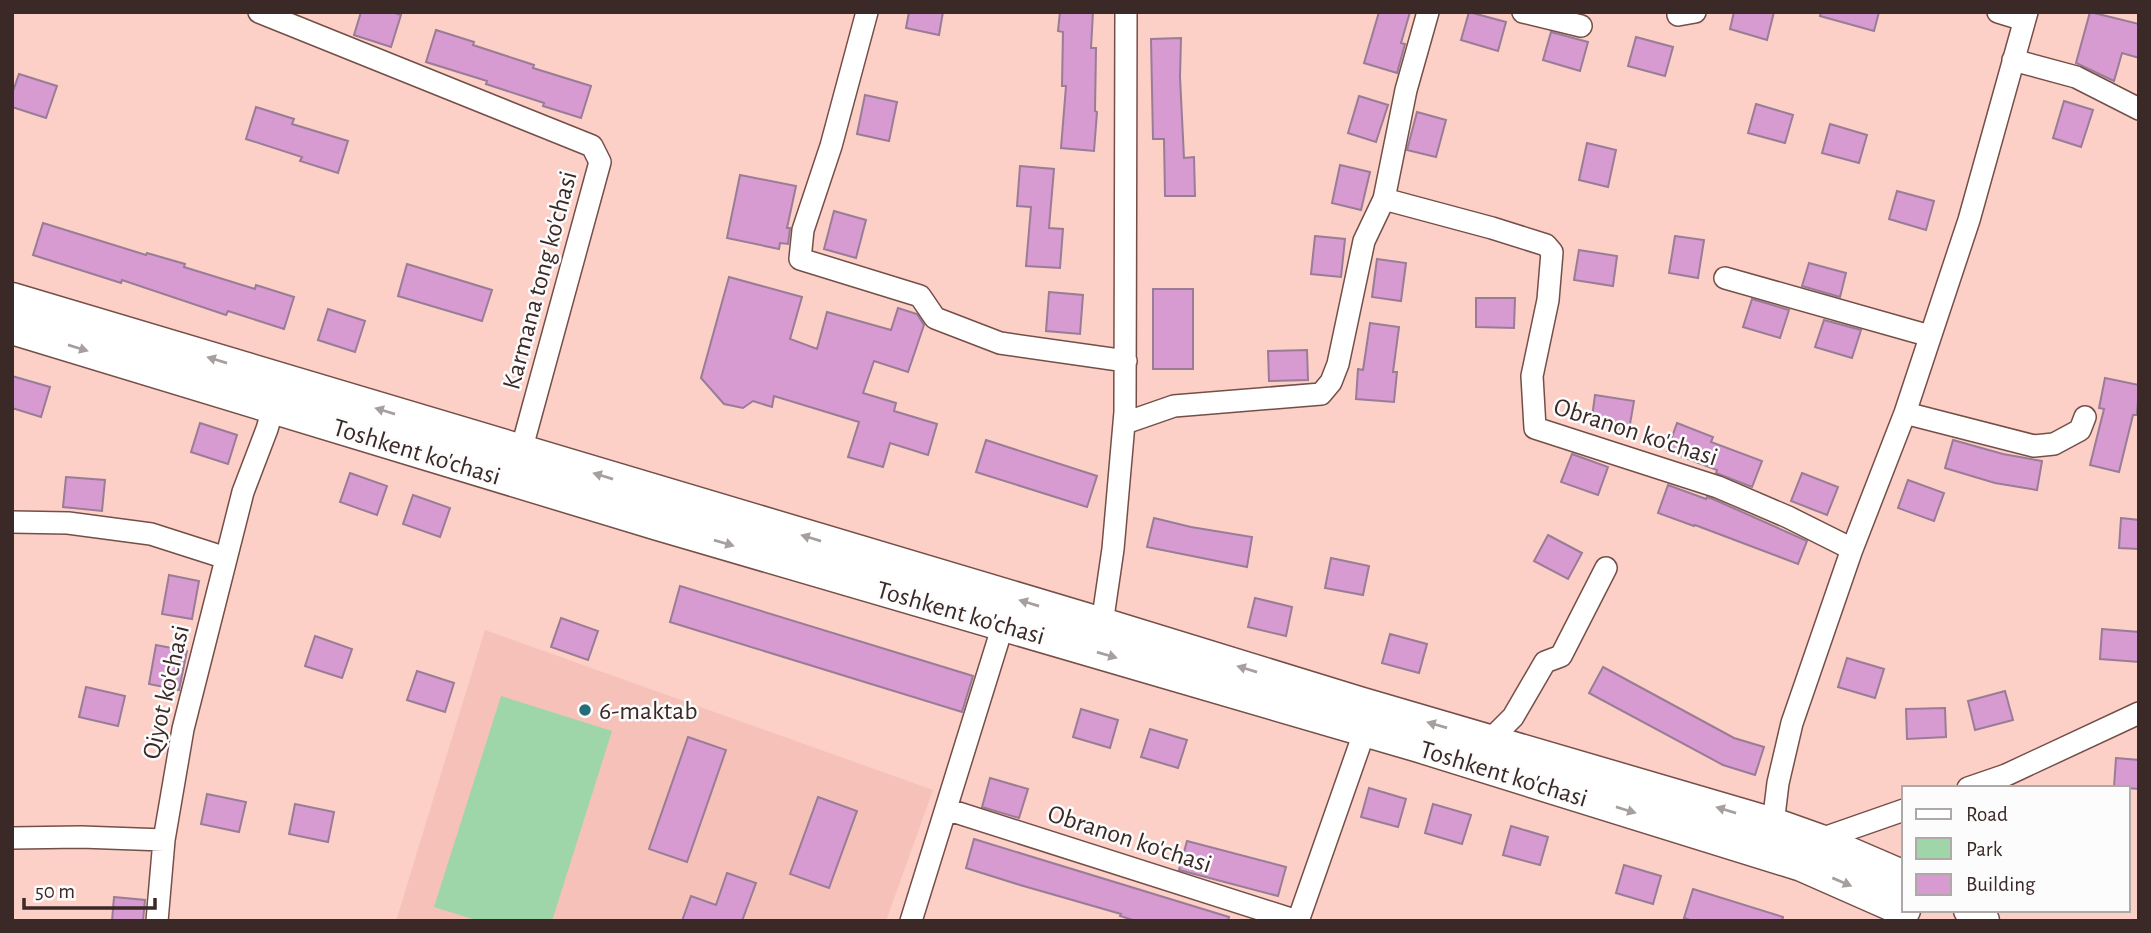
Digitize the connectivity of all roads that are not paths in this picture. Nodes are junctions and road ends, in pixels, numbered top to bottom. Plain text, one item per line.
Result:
1 (259, 12) edge
2 (867, 12) edge
3 (1126, 12) edge
4 (1429, 12) edge
5 (1523, 12) edge
6 (1998, 12) edge
7 (2026, 16) edge
8 (1581, 26) dead end
9 (2013, 61) junction
10 (2139, 109) edge
11 (1384, 200) junction
12 (1725, 278) dead end
13 (12, 299) edge
14 (12, 328) edge
15 (1930, 336) junction
16 (1126, 361) junction
17 (277, 394) junction
18 (1905, 413) junction
19 (2085, 417) dead end
20 (1125, 423) junction
21 (521, 451) junction
22 (12, 522) edge
23 (1852, 549) junction
24 (226, 558) junction
25 (1606, 568) dead end
26 (1102, 624) junction
27 (1003, 625) junction
28 (2139, 713) edge
29 (1365, 730) junction
30 (1490, 740) junction
31 (1999, 781) edge
32 (1977, 786) edge
33 (946, 809) junction
34 (1902, 811) edge
35 (1773, 824) junction
36 (12, 838) edge
37 (164, 840) junction
38 (1818, 840) junction
39 (1902, 876) edge
40 (1902, 909) edge
41 (1909, 912) edge
42 (157, 921) edge
43 (911, 921) edge
44 (1297, 921) edge
45 (1928, 921) edge

1 - 21 street, Karmana tong ko'chasi
2 - 16 street
3 - 16 street
4 - 11 street
5 - 8 street
6 - 7 street
7 - 9 street
9 - 10 street
9 - 15 street
11 - 20 street
11 - 23 street, Obranon ko'chasi
12 - 15 street
17 -> 13 highway, Toshkent ko'chasi
14 -> 17 highway, Toshkent ko'chasi
15 - 18 street
16 - 20 street
21 -> 17 highway, Toshkent ko'chasi
17 - 24 street, Qiyot ko'chasi
17 -> 27 highway, Toshkent ko'chasi
18 - 19 street
18 - 23 street
20 - 26 street
26 -> 21 highway, Toshkent ko'chasi
22 - 24 street
23 - 35 street
24 - 37 street, Qiyot ko'chasi
25 - 30 street
30 -> 26 highway, Toshkent ko'chasi
27 -> 29 highway, Toshkent ko'chasi
27 - 33 street
28 - 31 street
29 -> 40 highway, Toshkent ko'chasi
29 - 44 street, Obranon ko'chasi
35 -> 30 highway, Toshkent ko'chasi
31 - 32 street
33 - 43 street
33 - 44 street, Obranon ko'chasi
34 - 38 street
35 - 38 highway, Toshkent ko'chasi
36 - 37 street
37 - 42 street, Qiyot ko'chasi
38 - 39 highway, Toshkent ko'chasi
41 - 45 highway, Toshkent ko'chasi

